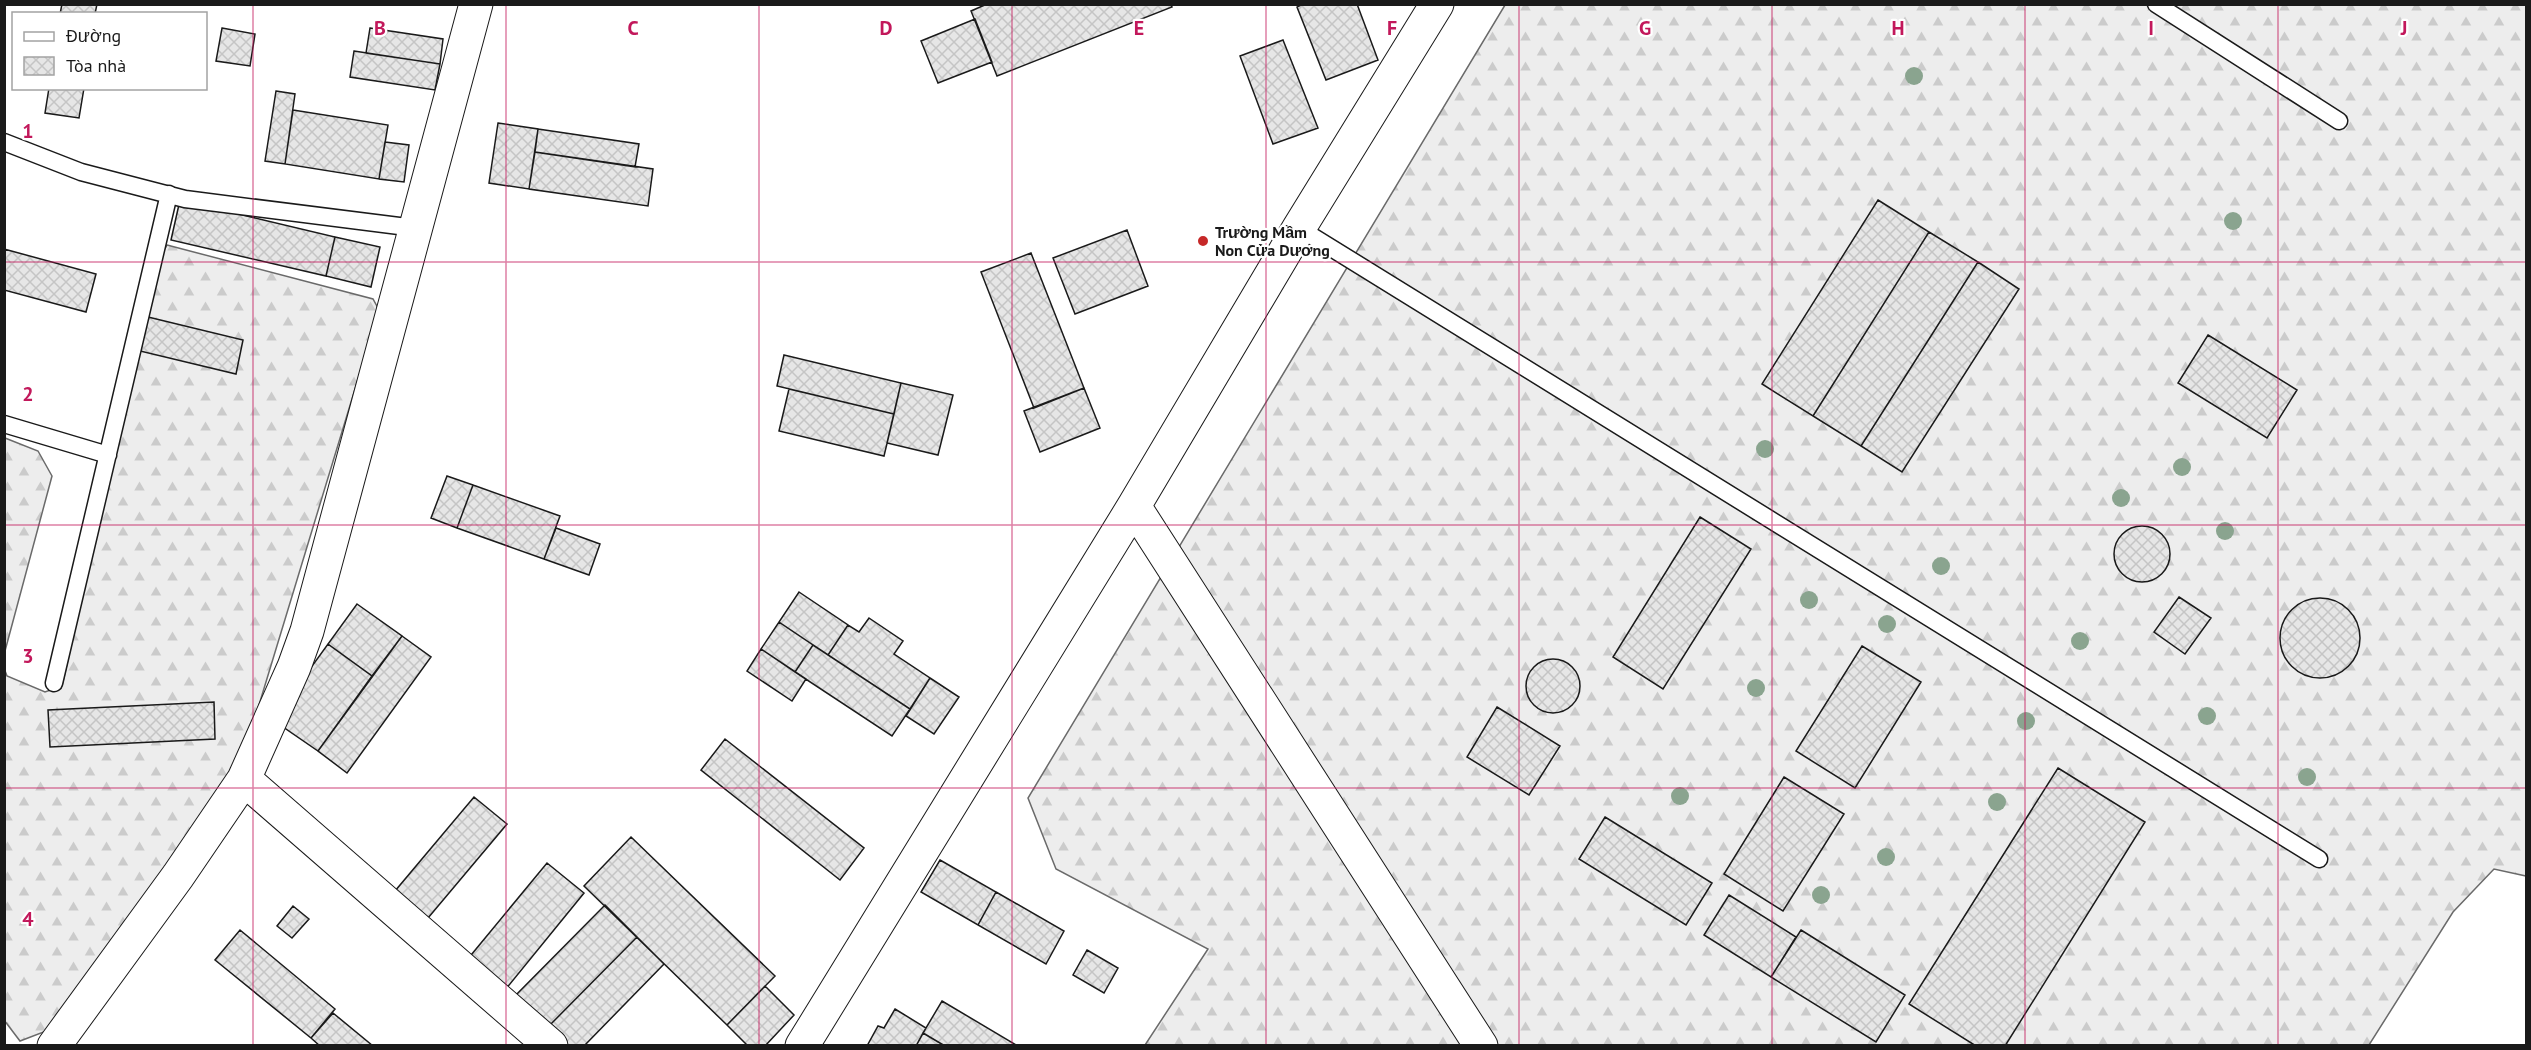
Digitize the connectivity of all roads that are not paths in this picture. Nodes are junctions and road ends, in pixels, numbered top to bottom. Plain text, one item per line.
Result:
1 (476, 4) edge
2 (1437, 4) edge
3 (2156, 4) edge
4 (2339, 121) dead end
5 (4, 142) edge
6 (169, 194) junction
7 (415, 228) junction
8 (1299, 228) junction
9 (4, 424) edge
10 (108, 455) junction
11 (1134, 506) junction
12 (54, 683) dead end
13 (244, 779) junction
14 (2319, 859) dead end
15 (54, 1046) edge
16 (551, 1046) edge
17 (802, 1046) edge
18 (1481, 1046) edge

1 - 7 street
2 - 8 street
3 - 4 lane
5 - 6 lane
6 - 7 lane
6 - 10 lane
7 - 13 street
8 - 11 street
8 - 14 lane
9 - 10 lane
10 - 12 lane
11 - 17 street
11 - 18 street
13 - 15 street
13 - 16 street

